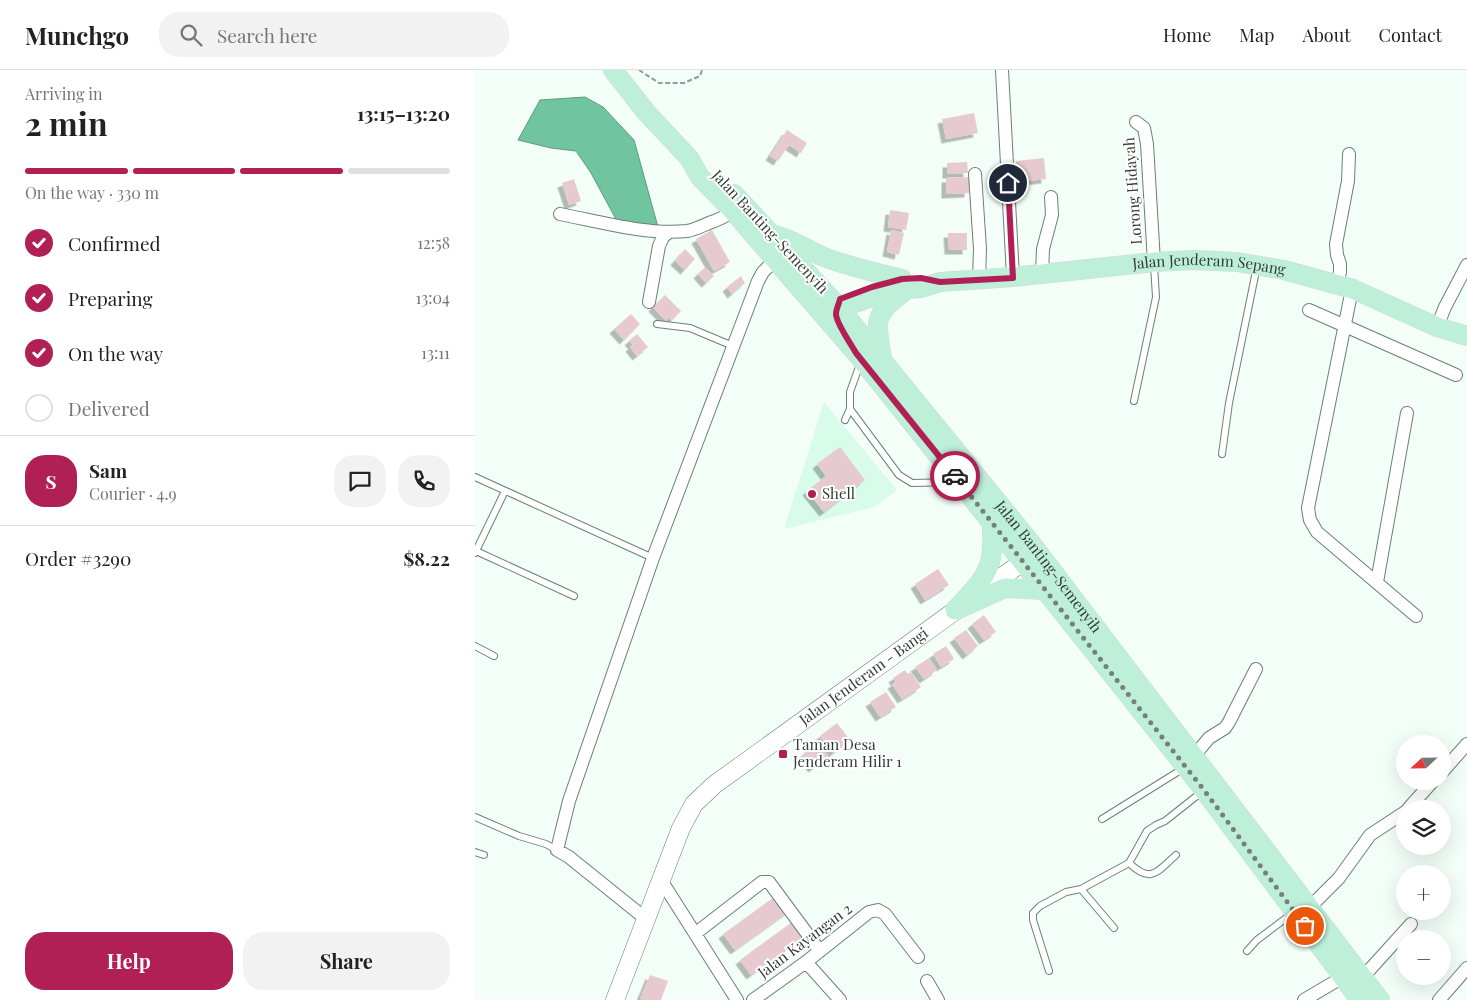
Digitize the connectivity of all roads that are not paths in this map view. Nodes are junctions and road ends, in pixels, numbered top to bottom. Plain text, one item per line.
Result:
1 (613, 70) edge
2 (1002, 70) edge
3 (1136, 122) dead end
4 (1349, 154) dead end
5 (689, 158) junction
6 (975, 174) dead end
7 (1051, 197) dead end
8 (733, 211) junction
9 (560, 214) dead end
10 (669, 232) junction
11 (771, 234) junction
12 (775, 260) junction
13 (1154, 262) junction
14 (1467, 265) edge
15 (1257, 266) junction
16 (1042, 274) junction
17 (1013, 278) junction
18 (979, 279) junction
19 (905, 284) junction
20 (1344, 286) junction
21 (808, 298) junction
22 (649, 302) dead end
23 (838, 306) junction
24 (1309, 310) dead end
25 (657, 324) dead end
26 (1345, 326) junction
27 (1437, 327) junction
28 (1467, 336) edge
29 (733, 346) junction
30 (859, 356) junction
31 (882, 360) junction
32 (1456, 374) dead end
33 (1134, 401) dead end
34 (850, 409) junction
35 (1407, 413) dead end
36 (845, 420) dead end
37 (1222, 454) dead end
38 (475, 477) edge
39 (959, 482) junction
40 (505, 491) junction
41 (992, 523) junction
42 (476, 552) edge
43 (1030, 556) junction
44 (653, 558) junction
45 (1377, 582) junction
46 (1045, 590) junction
47 (574, 596) dead end
48 (955, 610) junction
49 (1416, 616) dead end
50 (475, 646) edge
51 (495, 656) dead end
52 (1255, 669) dead end
53 (1467, 744) edge
54 (1190, 761) junction
55 (1451, 762) edge
56 (1204, 790) junction
57 (1425, 790) edge
58 (1416, 800) edge
59 (475, 817) edge
60 (1102, 818) dead end
61 (1396, 818) edge
62 (557, 850) junction
63 (475, 852) edge
64 (484, 855) dead end
65 (1176, 856) dead end
66 (1129, 862) junction
67 (661, 880) junction
68 (1081, 889) junction
69 (1302, 910) junction
70 (646, 918) junction
71 (1411, 924) dead end
72 (1114, 928) dead end
73 (696, 933) junction
74 (820, 951) junction
75 (1247, 951) dead end
76 (919, 957) dead end
77 (806, 962) junction
78 (1467, 968) edge
79 (1049, 971) dead end
80 (1343, 977) junction
81 (1363, 978) junction
82 (927, 981) dead end
83 (615, 1000) edge
84 (737, 1000) edge
85 (753, 1000) edge
86 (840, 1000) edge
87 (938, 1000) edge
88 (1303, 1000) edge
89 (1360, 1000) edge
90 (1380, 1000) edge
91 (1439, 1000) edge

1 - 5 main road, Jalan Banting-Semenyih
2 - 17 street
3 - 13 street, Lorong Hidayah
4 - 20 street
5 - 8 main road, Jalan Banting-Semenyih
5 - 11 main road, Jalan Banting-Semenyih
6 - 18 street
7 - 16 street
8 - 10 street
8 - 12 main road, Jalan Banting-Semenyih
9 - 10 street
10 - 22 street
11 - 19 main road
11 - 23 main road, Jalan Banting-Semenyih
12 - 21 main road, Jalan Banting-Semenyih
12 - 29 street
13 - 15 main road, Jalan Jenderam Sepang
13 - 16 main road, Jalan Jenderam Sepang
13 - 33 lane
14 - 27 street
15 - 20 main road, Jalan Jenderam Sepang
15 - 37 lane
16 - 17 main road, Jalan Jenderam Sepang
17 - 18 main road, Jalan Jenderam Sepang
18 - 19 main road, Jalan Jenderam Sepang
19 - 23 main road, Jalan Jenderam Sepang
19 - 31 main road
20 - 26 street
20 - 27 main road, Jalan Jenderam Sepang
21 - 23 main road
21 - 30 main road, Jalan Banting-Semenyih
23 - 30 main road
23 - 31 main road, Jalan Banting-Semenyih
24 - 26 street
25 - 29 lane
26 - 32 street
26 - 45 street
27 - 28 main road, Jalan Jenderam Sepang
29 - 44 street
30 - 34 lane
30 - 39 main road, Jalan Banting-Semenyih
31 - 43 main road, Jalan Banting-Semenyih
34 - 36 lane
34 - 39 lane
35 - 45 street
38 - 40 lane
39 - 41 main road, Jalan Banting-Semenyih
40 - 42 lane
40 - 44 lane
41 - 43 main road, Jalan Banting-Semenyih
41 - 48 main road
42 - 47 lane
43 - 46 main road, Jalan Banting-Semenyih
43 - 48 main road, Jalan Jenderam - Bangi
43 - 54 main road, Jalan Banting-Semenyih
44 - 62 street
45 - 49 street
46 - 48 main road
46 - 54 main road, Jalan Banting-Semenyih
48 - 67 main road, Jalan Jenderam - Bangi
50 - 51 lane
52 - 54 street
53 - 55 street
54 - 56 main road, Jalan Banting-Semenyih
54 - 60 lane
54 - 69 main road, Jalan Banting-Semenyih
56 - 66 lane
56 - 69 main road, Jalan Banting-Semenyih
57 - 58 street
59 - 62 lane
61 - 69 street
62 - 70 street
63 - 64 lane
65 - 66 lane
66 - 68 lane
67 - 70 main road, Jalan Jenderam - Bangi
67 - 73 street
68 - 72 lane
68 - 79 lane
69 - 75 lane
69 - 80 main road, Jalan Banting-Semenyih
69 - 81 main road, Jalan Banting-Semenyih
70 - 83 main road, Jalan Jenderam - Bangi
71 - 81 street
73 - 74 street
73 - 84 street
74 - 76 street, Jalan Kayangan 2
74 - 77 street, Jalan Kayangan 2
77 - 85 street, Jalan Kayangan 2
77 - 86 street
78 - 91 street
80 - 88 street
80 - 89 main road, Jalan Banting-Semenyih
81 - 90 main road, Jalan Banting-Semenyih
82 - 87 street

